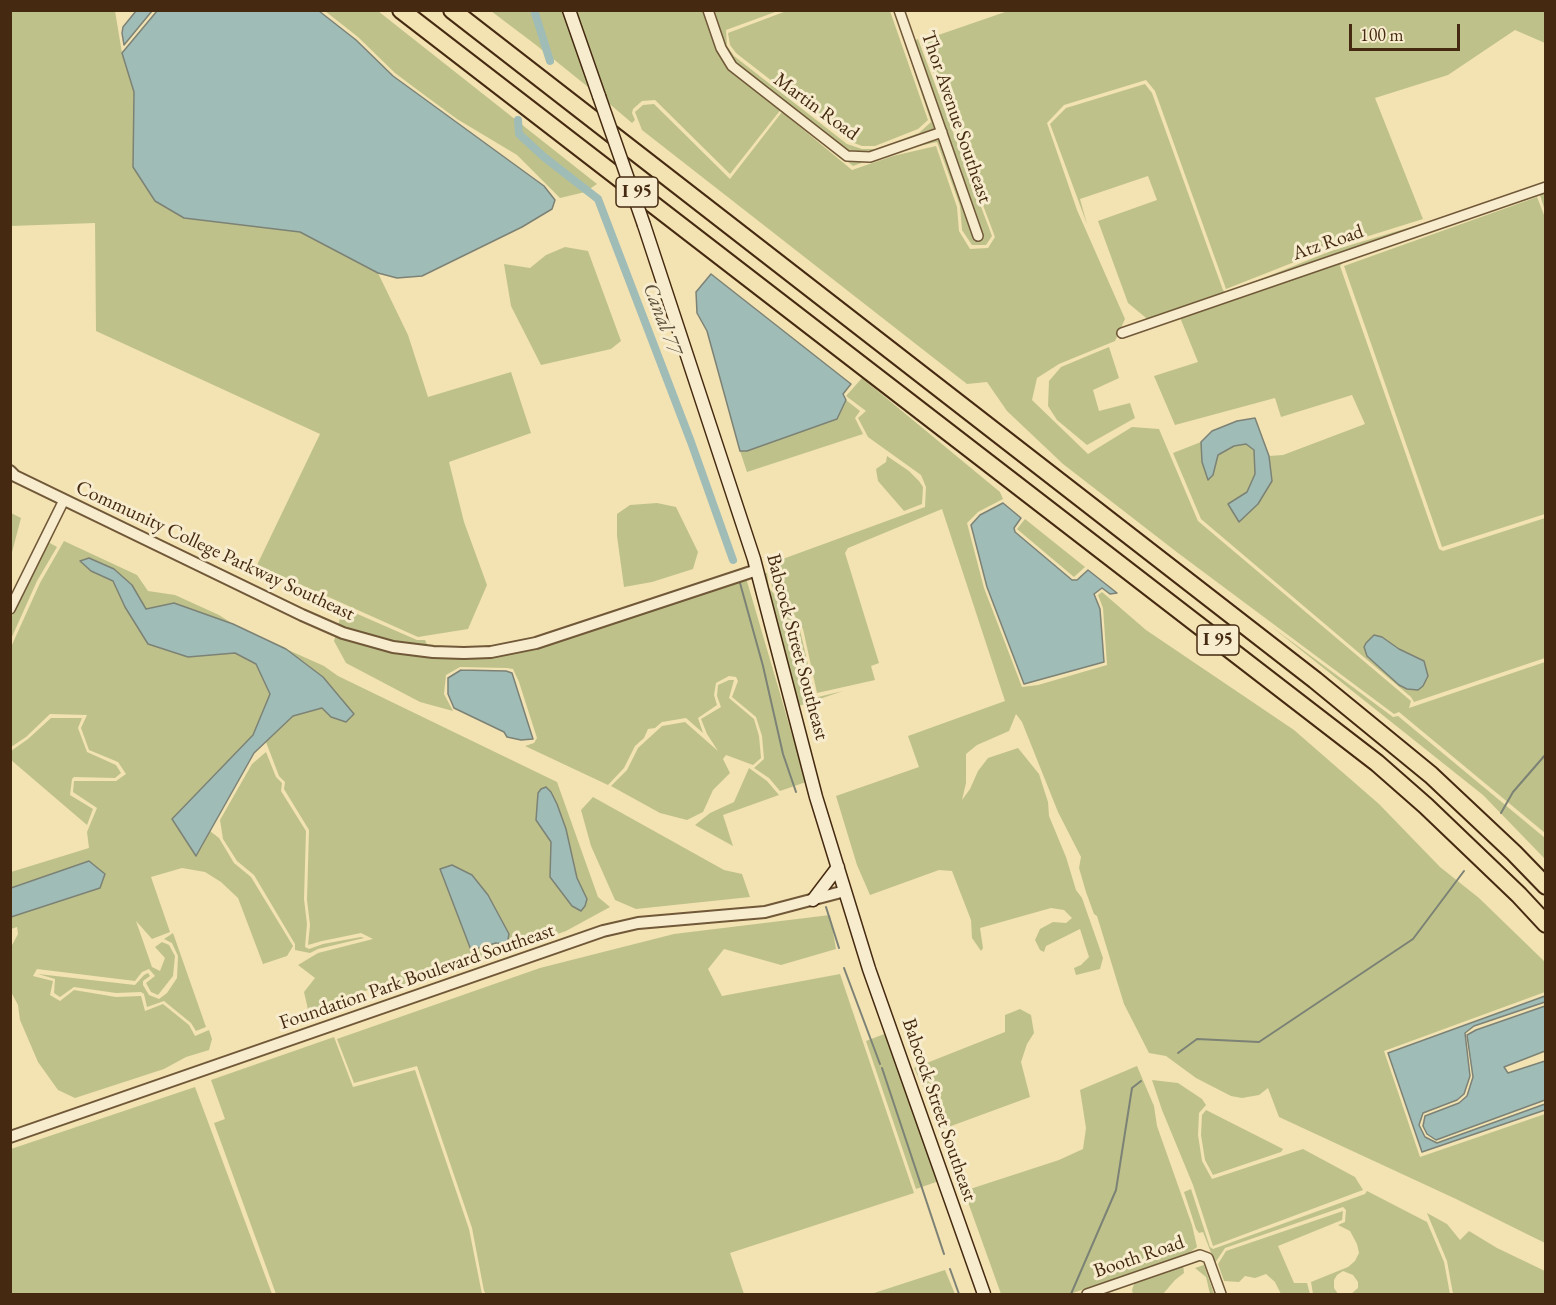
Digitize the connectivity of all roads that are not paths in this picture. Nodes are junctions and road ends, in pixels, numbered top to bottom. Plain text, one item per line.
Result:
1 (401, 10) edge
2 (452, 10) edge
3 (569, 10) edge
4 (708, 10) edge
5 (899, 10) edge
6 (942, 132) junction
7 (1545, 187) edge
8 (978, 236) dead end
9 (1122, 333) dead end
10 (10, 471) edge
11 (64, 500) junction
12 (757, 570) junction
13 (10, 609) edge
14 (838, 867) junction
15 (1545, 886) edge
16 (845, 891) junction
17 (813, 900) junction
18 (1545, 924) edge
19 (10, 1137) edge
20 (984, 1294) edge
21 (1087, 1294) edge
22 (1221, 1294) edge

1 - 18 highway, I 95
2 - 15 highway, I 95
3 - 12 main road, Babcock Street Southeast, bridge
4 - 6 street, Martin Road
5 - 6 street, Thor Avenue Southeast
6 - 8 street, Thor Avenue Southeast
7 - 9 street, Atz Road
10 - 11 street, Community College Parkway Southeast
11 - 12 street, Community College Parkway Southeast
11 - 13 street
12 - 14 main road, Babcock Street Southeast
14 - 16 main road, Babcock Street Southeast
14 - 17 main road
16 - 17 street, Foundation Park Boulevard Southeast
16 - 20 main road, Babcock Street Southeast
17 - 19 street, Foundation Park Boulevard Southeast
21 - 22 street, Booth Road

